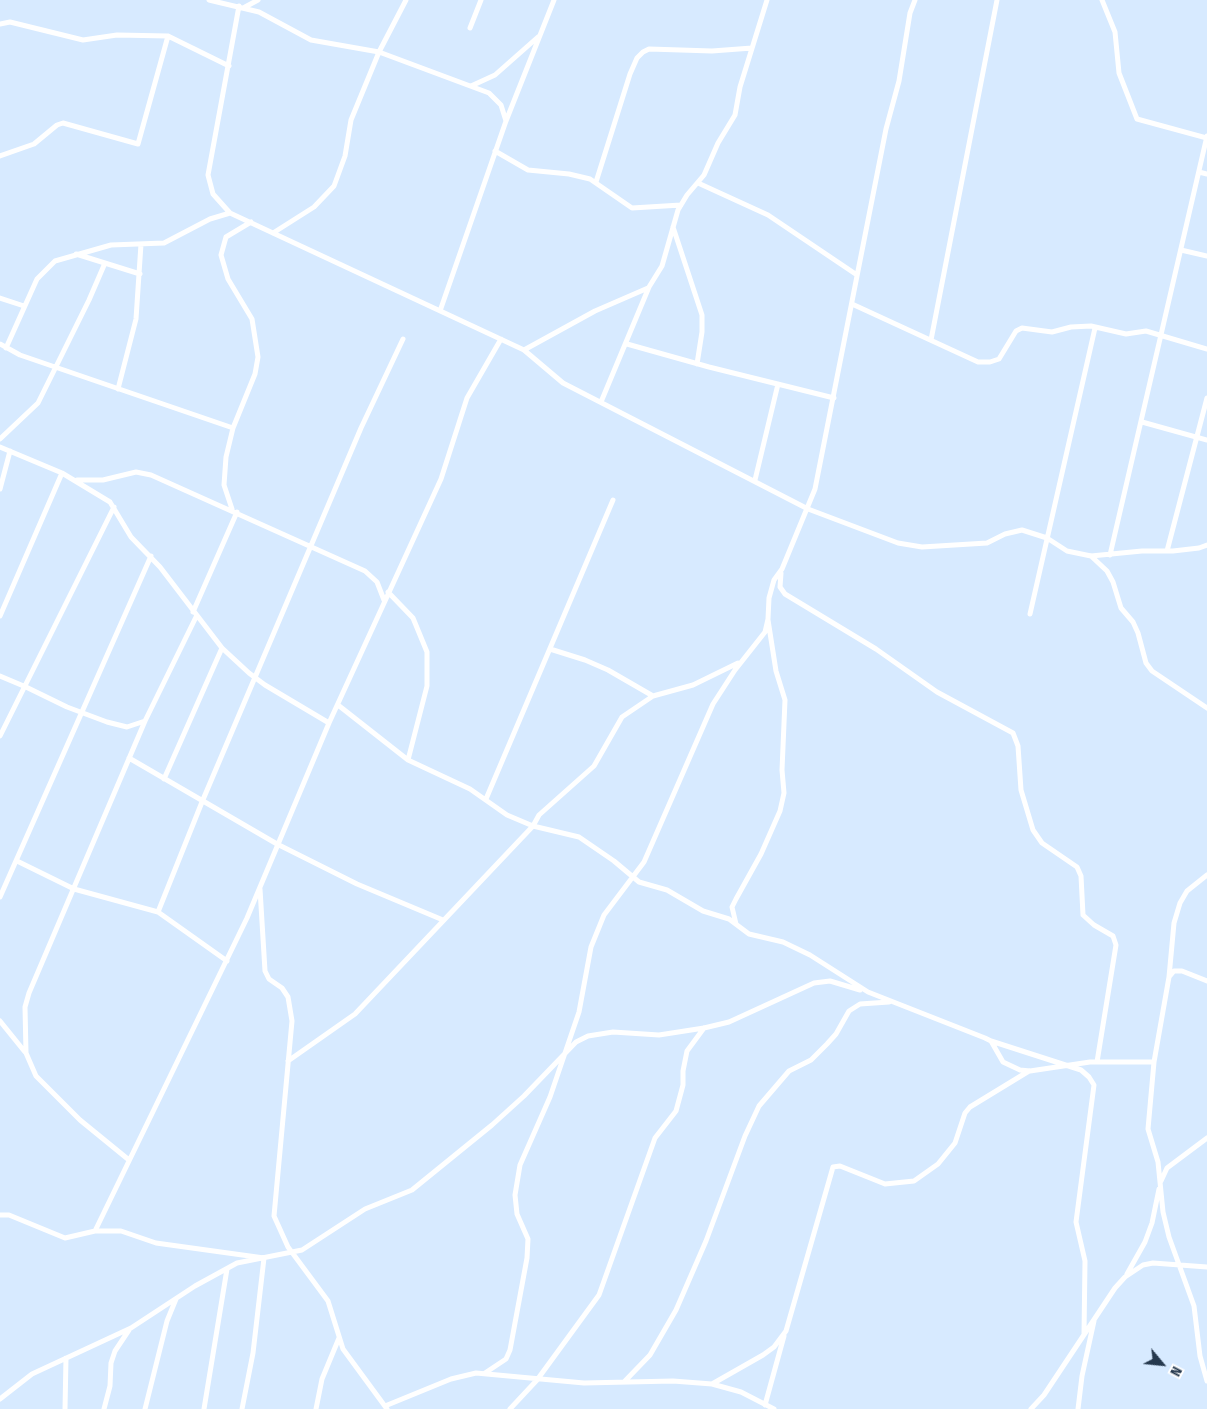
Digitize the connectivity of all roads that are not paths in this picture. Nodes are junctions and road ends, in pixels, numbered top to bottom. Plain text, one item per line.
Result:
1 (211, 0) edge
2 (258, 0) edge
3 (406, 0) edge
4 (481, 0) edge
5 (554, 0) edge
6 (767, 0) edge
7 (915, 0) edge
8 (997, 0) edge
9 (1102, 0) edge
10 (242, 7) junction
11 (0, 24) edge
12 (470, 28) dead end
13 (540, 35) junction
14 (168, 36) junction
15 (752, 48) junction
16 (379, 52) junction
17 (229, 66) junction
18 (471, 86) junction
19 (506, 121) junction
20 (1207, 137) edge
21 (495, 151) junction
22 (0, 156) edge
23 (1198, 172) junction
24 (1207, 174) edge
25 (596, 182) junction
26 (698, 183) junction
27 (681, 205) junction
28 (230, 213) junction
29 (251, 222) junction
30 (673, 226) junction
31 (273, 233) junction
32 (141, 244) junction
33 (1181, 250) junction
34 (76, 254) junction
35 (1207, 256) edge
36 (105, 263) junction
37 (140, 274) junction
38 (857, 275) junction
39 (649, 287) junction
40 (0, 298) edge
41 (852, 304) junction
42 (24, 306) junction
43 (440, 311) junction
44 (1095, 328) junction
45 (1161, 336) junction
46 (403, 339) dead end
47 (501, 339) junction
48 (931, 340) junction
49 (0, 344) edge
50 (627, 344) junction
51 (6, 348) junction
52 (1207, 349) edge
53 (524, 350) junction
54 (697, 364) junction
55 (56, 367) junction
56 (778, 384) junction
57 (118, 389) junction
58 (834, 398) junction
59 (1207, 398) edge
60 (601, 402) junction
61 (1142, 422) junction
62 (233, 428) junction
63 (1198, 437) junction
64 (0, 439) edge
65 (1207, 440) edge
66 (0, 447) edge
67 (10, 451) junction
68 (62, 472) junction
69 (76, 480) junction
70 (755, 480) junction
71 (0, 489) edge
72 (613, 500) dead end
73 (114, 507) junction
74 (808, 509) junction
75 (234, 510) junction
76 (1047, 538) junction
77 (1207, 545) edge
78 (310, 548) junction
79 (1167, 551) junction
80 (1110, 555) junction
81 (151, 556) junction
82 (1091, 556) junction
83 (782, 569) junction
84 (388, 592) junction
85 (384, 601) junction
86 (1030, 614) dead end
87 (195, 615) junction
88 (0, 616) edge
89 (768, 619) junction
90 (222, 648) junction
91 (550, 649) junction
92 (742, 661) junction
93 (0, 676) edge
94 (256, 678) junction
95 (26, 687) junction
96 (653, 696) junction
97 (338, 705) junction
98 (1207, 708) edge
99 (81, 712) junction
100 (145, 721) junction
101 (329, 723) junction
102 (0, 736) edge
103 (129, 758) junction
104 (408, 760) junction
105 (164, 779) junction
106 (486, 799) junction
107 (202, 802) junction
108 (533, 826) junction
109 (277, 844) junction
110 (17, 860) junction
111 (1207, 875) edge
112 (633, 877) junction
113 (260, 886) junction
114 (74, 889) junction
115 (0, 897) edge
116 (158, 912) junction
117 (443, 920) junction
118 (738, 926) junction
119 (227, 961) junction
120 (1169, 977) junction
121 (1207, 981) edge
122 (868, 992) junction
123 (890, 1002) junction
124 (0, 1022) edge
125 (704, 1028) junction
126 (990, 1040) junction
127 (26, 1053) junction
128 (564, 1054) junction
129 (288, 1061) junction
130 (1097, 1062) junction
131 (1154, 1062) junction
132 (1068, 1065) junction
133 (1030, 1071) junction
134 (1207, 1138) edge
135 (129, 1160) junction
136 (1160, 1182) junction
137 (0, 1215) edge
138 (95, 1231) junction
139 (293, 1254) junction
140 (264, 1258) junction
141 (1179, 1265) junction
142 (1207, 1267) edge
143 (227, 1269) junction
144 (1125, 1277) junction
145 (177, 1298) junction
146 (1094, 1318) junction
147 (131, 1328) junction
148 (786, 1331) junction
149 (1084, 1334) junction
150 (339, 1338) junction
151 (66, 1358) junction
152 (485, 1373) junction
153 (537, 1380) junction
154 (1207, 1381) edge
155 (624, 1382) junction
156 (712, 1384) junction
157 (0, 1398) edge
158 (765, 1405) junction
159 (386, 1407) edge
160 (65, 1409) edge
161 (104, 1409) edge
162 (145, 1409) edge
163 (204, 1409) edge
164 (242, 1409) edge
165 (316, 1409) edge
166 (510, 1409) edge
167 (774, 1409) edge
168 (1030, 1409) edge
169 (1078, 1409) edge

1 - 10 street
2 - 10 street
3 - 16 street
4 - 12 street
5 - 13 street
6 - 15 street
7 - 38 street
8 - 48 street
9 - 20 street
10 - 16 street
10 - 17 street
11 - 14 street
13 - 18 street
13 - 19 street
14 - 17 street
14 - 22 street
15 - 25 street
15 - 26 street
16 - 18 street
16 - 31 street
17 - 28 street
18 - 19 street
19 - 21 street
20 - 23 street
21 - 25 street
21 - 43 street
23 - 24 street
23 - 33 street
25 - 27 street
26 - 27 street
26 - 38 street
27 - 30 street
28 - 29 street
28 - 32 street
29 - 31 street
29 - 62 street
30 - 39 street
30 - 54 street
31 - 43 street
32 - 34 street
32 - 37 street
33 - 35 street
33 - 45 street
34 - 36 street
34 - 42 street
36 - 37 street
36 - 55 street
37 - 57 street
38 - 41 street
39 - 50 street
39 - 53 street
40 - 42 street
41 - 48 street
41 - 58 street
42 - 51 street
43 - 47 street
44 - 45 street
44 - 48 street
44 - 76 street
45 - 52 street
45 - 61 street
46 - 78 street
47 - 53 street
47 - 84 street
49 - 51 street
50 - 54 street
50 - 60 street
51 - 55 street
53 - 60 street
54 - 56 street
55 - 57 street
55 - 64 street
56 - 58 street
56 - 70 street
57 - 62 street
58 - 74 street
59 - 63 street
60 - 70 street
61 - 63 street
61 - 80 street
62 - 75 street
63 - 65 street
63 - 79 street
66 - 67 street
67 - 68 street
67 - 71 street
68 - 69 street
68 - 88 street
69 - 73 street
69 - 75 street
70 - 74 street
72 - 91 street
73 - 81 street
73 - 95 street
74 - 76 street
74 - 83 street
75 - 78 street
75 - 87 street
76 - 82 street
76 - 86 street
77 - 79 street
78 - 85 street
78 - 94 street
79 - 80 street
80 - 82 street
81 - 87 street
81 - 99 street
82 - 98 street
83 - 89 street
83 - 130 street
84 - 85 street
84 - 104 street
85 - 97 street
87 - 90 street
87 - 100 street
89 - 92 street
89 - 118 street
90 - 94 street
90 - 105 street
91 - 96 street
91 - 106 street
92 - 96 street
92 - 112 street
93 - 95 street
94 - 101 street
94 - 107 street
95 - 99 street
95 - 102 street
96 - 108 street
97 - 101 street
97 - 104 street
99 - 100 street
99 - 110 street
100 - 103 street
101 - 109 street
103 - 105 street
103 - 114 street
104 - 106 street
105 - 107 street
106 - 108 street
107 - 109 street
107 - 116 street
108 - 112 street
108 - 117 street
109 - 113 street
109 - 117 street
110 - 114 street
110 - 115 street
111 - 120 street
112 - 118 street
112 - 128 street
113 - 119 street
113 - 129 street
114 - 116 street
114 - 127 street
116 - 119 street
117 - 129 street
118 - 122 street
119 - 135 street
120 - 121 street
120 - 131 street
122 - 123 street
122 - 125 street
123 - 126 street
123 - 155 street
124 - 127 street
125 - 128 street
125 - 153 street
126 - 132 street
126 - 133 street
127 - 135 street
128 - 139 street
128 - 152 street
129 - 139 street
130 - 131 street
130 - 132 street
131 - 136 street
132 - 133 street
132 - 149 street
133 - 148 street
134 - 136 street
135 - 138 street
136 - 141 street
136 - 144 street
137 - 138 street
138 - 140 street
139 - 140 street
139 - 150 street
140 - 143 street
140 - 164 street
141 - 142 street
141 - 144 street
141 - 154 street
143 - 145 street
143 - 163 street
144 - 146 street
145 - 147 street
145 - 162 street
146 - 149 street
146 - 169 street
147 - 151 street
147 - 161 street
148 - 156 street
148 - 158 street
149 - 168 street
150 - 159 street
150 - 165 street
151 - 157 street
151 - 160 street
152 - 153 street
152 - 159 street
153 - 155 street
153 - 166 street
155 - 156 street
156 - 158 street
158 - 167 street

